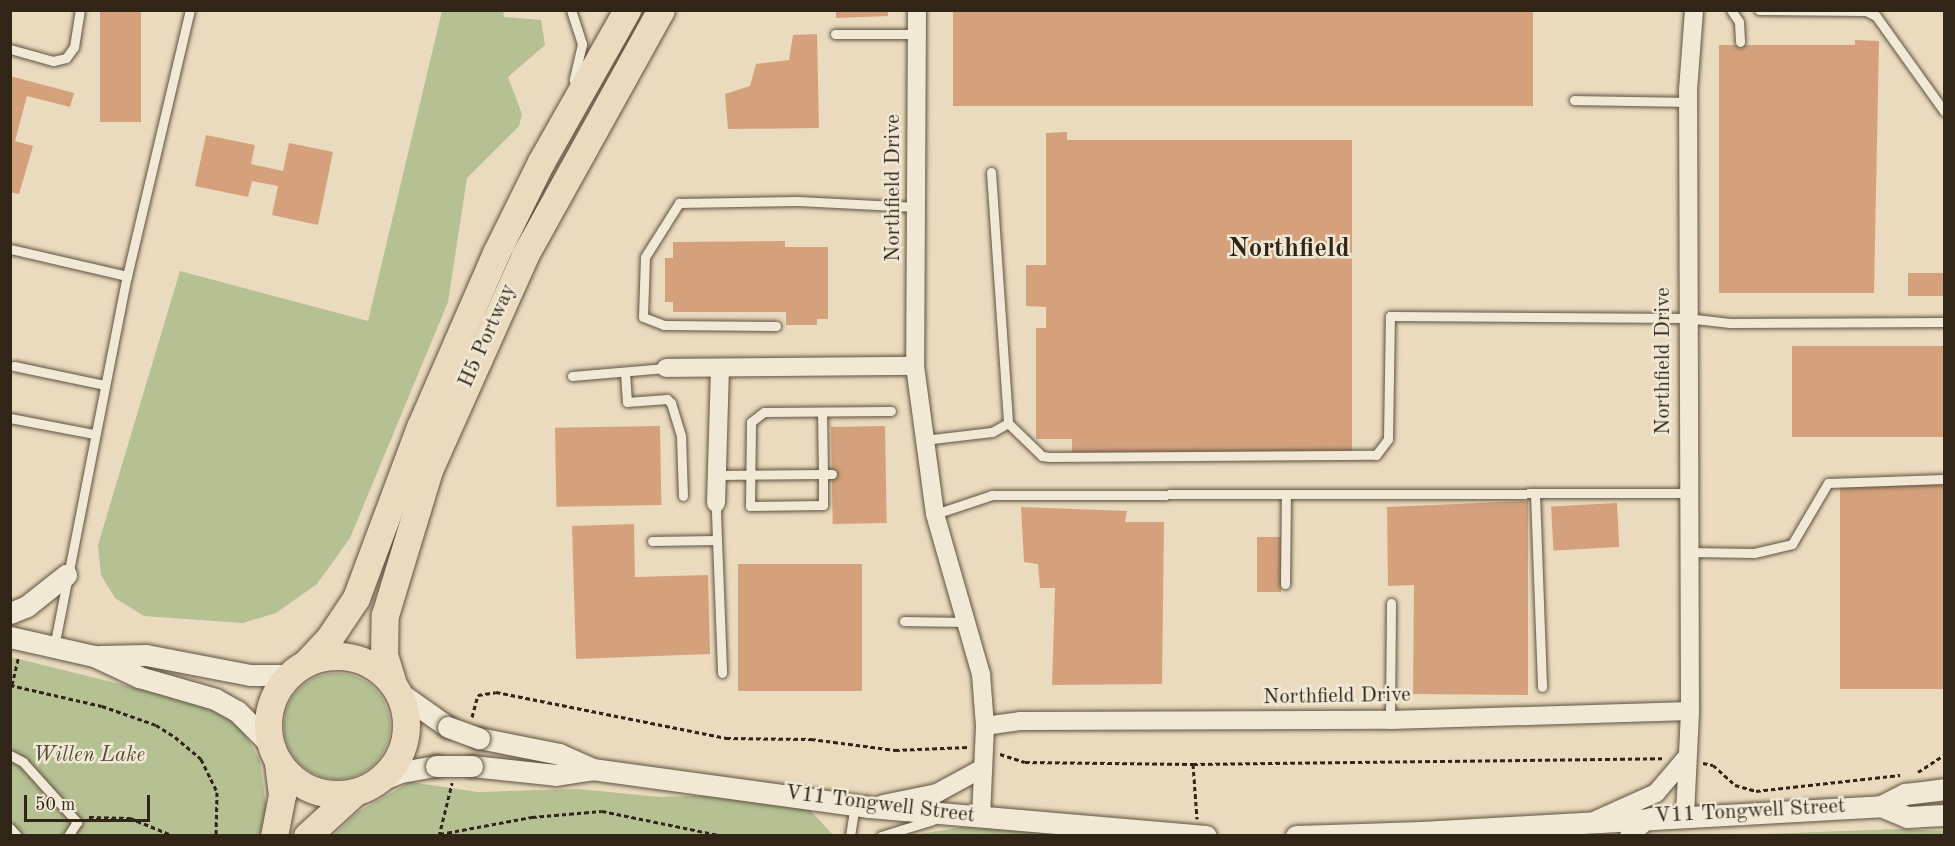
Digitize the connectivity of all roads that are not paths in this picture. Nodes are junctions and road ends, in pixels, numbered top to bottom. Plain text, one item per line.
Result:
1 (80, 10) edge
2 (190, 10) edge
3 (572, 10) edge
4 (627, 10) edge
5 (661, 10) edge
6 (917, 10) edge
7 (1694, 10) edge
8 (1731, 10) edge
9 (1759, 10) edge
10 (835, 34) dead end
11 (918, 34) junction
12 (1740, 42) dead end
13 (10, 49) edge
14 (1574, 100) dead end
15 (1688, 102) junction
16 (1944, 111) edge
17 (566, 118) junction
18 (991, 172) dead end
19 (917, 207) junction
20 (10, 249) edge
21 (127, 276) junction
22 (1686, 318) junction
23 (1944, 322) edge
24 (776, 326) dead end
25 (14, 366) dead end
26 (915, 366) junction
27 (666, 368) joint
28 (720, 369) junction
29 (625, 373) junction
30 (572, 376) dead end
31 (104, 384) junction
32 (891, 411) dead end
33 (822, 412) junction
34 (12, 418) edge
35 (1008, 423) junction
36 (10, 429) edge
37 (94, 434) junction
38 (923, 440) junction
39 (827, 474) junction
40 (717, 475) junction
41 (750, 475) junction
42 (1944, 479) edge
43 (1687, 493) junction
44 (1286, 494) junction
45 (1534, 494) junction
46 (683, 496) dead end
47 (826, 501) junction
48 (716, 503) joint
49 (832, 511) dead end
50 (935, 514) junction
51 (717, 540) junction
52 (652, 541) dead end
53 (1688, 552) junction
54 (66, 575) junction
55 (1285, 584) dead end
56 (1391, 603) dead end
57 (10, 613) edge
58 (904, 621) dead end
59 (965, 622) junction
60 (16, 639) edge
61 (54, 647) junction
62 (94, 656) junction
63 (298, 669) junction
64 (722, 673) dead end
65 (395, 687) junction
66 (1542, 687) dead end
67 (1690, 711) junction
68 (1390, 720) junction
69 (985, 726) junction
70 (274, 753) junction
71 (10, 755) edge
72 (1686, 758) junction
73 (982, 768) junction
74 (592, 769) junction
75 (366, 787) junction
76 (1944, 789) edge
77 (862, 806) junction
78 (1881, 807) junction
79 (1685, 815) junction
80 (1944, 815) edge
81 (956, 816) junction
82 (981, 817) junction
83 (1651, 817) junction
84 (1593, 821) junction
85 (10, 828) edge
86 (1564, 829) edge
87 (1198, 835) edge
88 (17, 836) edge
89 (68, 836) edge
90 (274, 836) edge
91 (308, 836) edge
92 (850, 836) edge
93 (882, 836) edge
94 (1206, 836) edge
95 (1296, 836) edge
96 (1629, 836) edge

1 - 13 lane
2 - 21 lane
3 - 17 lane
4 - 17 main road, H5 Portway
5 - 65 main road, H5 Portway
6 - 11 street, Northfield Drive
7 - 15 street, Northfield Drive
8 - 12 lane
9 - 16 lane
10 - 11 lane
11 - 19 street, Northfield Drive
14 - 15 lane
15 - 22 street, Northfield Drive
17 - 63 main road, H5 Portway
18 - 35 lane
19 - 24 lane
19 - 26 street, Northfield Drive
20 - 21 lane
21 - 31 lane
22 - 23 lane
22 - 35 lane
22 - 43 street, Northfield Drive
25 - 31 lane
26 - 28 street
26 - 38 street, Northfield Drive
27 - 28 street
27 - 29 lane
28 - 40 street
29 - 30 lane
29 - 46 lane
31 - 37 lane
32 - 33 lane
33 - 39 lane
33 - 41 lane
34 - 36 lane
34 - 37 lane
35 - 38 lane
37 - 54 lane
38 - 50 street, Northfield Drive
39 - 41 lane
39 - 47 lane
40 - 41 lane
40 - 48 street
41 - 47 lane
42 - 53 lane
43 - 45 lane
43 - 53 street, Northfield Drive
44 - 45 lane
44 - 50 lane
44 - 55 lane
45 - 66 lane
47 - 49 lane
48 - 51 lane
50 - 59 street, Northfield Drive
51 - 52 lane
51 - 64 lane
53 - 67 street, Northfield Drive
54 - 57 street
54 - 61 lane
56 - 68 lane
58 - 59 lane
59 - 69 street, Northfield Drive
60 - 61 street
61 - 62 street
62 - 63 street
62 - 70 street
63 - 65 main road
63 - 70 main road
65 - 74 street, V11 Tongwell Street, bridge
65 - 75 main road
67 - 68 street, Northfield Drive
67 - 72 street, Northfield Drive
68 - 69 street, Northfield Drive
69 - 73 street, Northfield Drive
70 - 75 main road
70 - 90 main road
71 - 89 lane
72 - 79 street, Northfield Drive
72 - 84 street
73 - 77 street
73 - 82 street, Northfield Drive
74 - 75 street, V11 Tongwell Street, bridge
74 - 77 street, V11 Tongwell Street
75 - 91 main road
76 - 78 street, V11 Tongwell Street
77 - 81 street, V11 Tongwell Street
77 - 92 lane
78 - 79 street, V11 Tongwell Street
78 - 80 street, V11 Tongwell Street
79 - 83 street, V11 Tongwell Street
81 - 82 street, V11 Tongwell Street
81 - 93 lane
82 - 87 street, V11 Tongwell Street
83 - 84 street, V11 Tongwell Street
83 - 96 street
84 - 86 street, V11 Tongwell Street
85 - 88 lane
86 - 95 street, V11 Tongwell Street
87 - 94 street, V11 Tongwell Street

